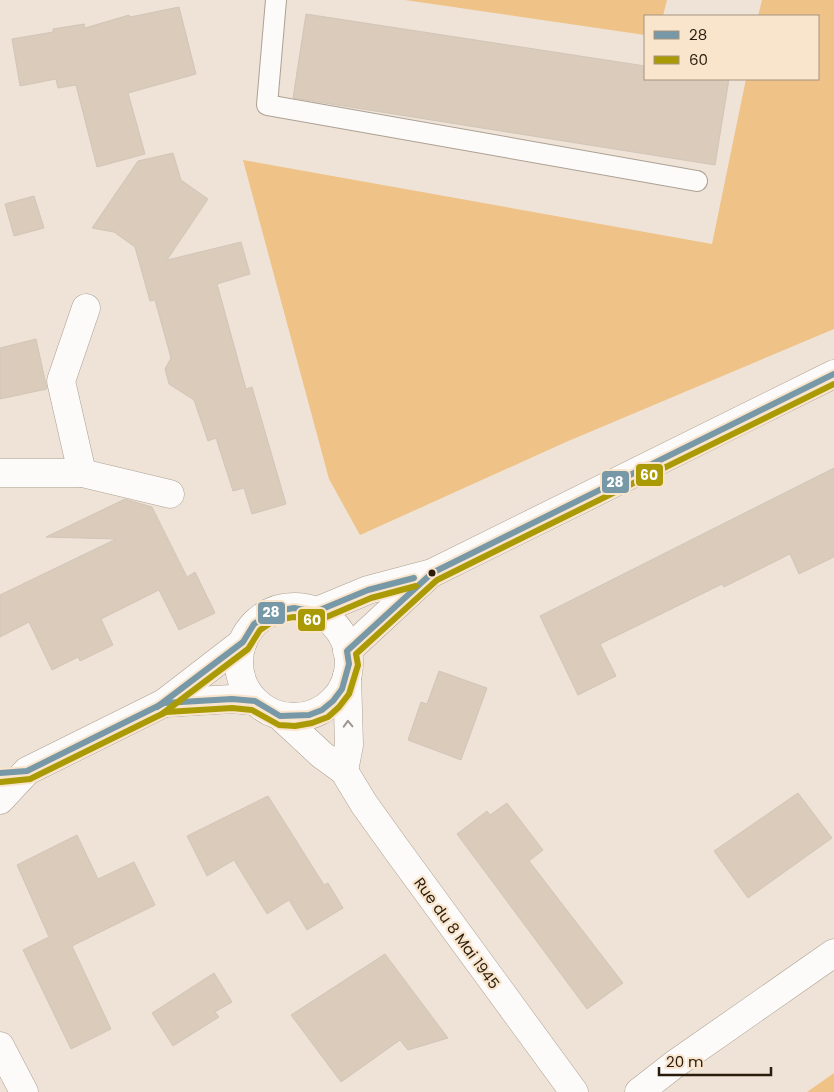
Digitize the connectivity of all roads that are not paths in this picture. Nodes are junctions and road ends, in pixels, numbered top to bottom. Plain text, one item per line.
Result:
1 (276, 0) edge
2 (697, 180) dead end
3 (86, 308) dead end
4 (834, 374) edge
5 (0, 473) edge
6 (82, 473) junction
7 (170, 494) dead end
8 (432, 573) junction
9 (315, 612) junction
10 (243, 642) junction
11 (347, 664) junction
12 (254, 701) junction
13 (164, 704) junction
14 (280, 716) junction
15 (27, 771) junction
16 (344, 771) junction
17 (0, 773) edge
18 (0, 800) edge
19 (834, 953) edge
20 (0, 1046) edge
21 (24, 1092) edge
22 (574, 1092) edge
23 (639, 1092) edge

1 - 2 lane
3 - 6 street
4 - 8 street
5 - 6 street
6 - 7 street
8 - 9 street
8 - 11 street
9 - 10 street
9 - 11 street
10 - 12 street
10 - 13 street
11 - 14 street
16 -> 11 street
12 - 13 street
12 - 14 street
13 - 15 street
14 - 16 street, Rue du 8 Mai 1945
15 - 17 street
15 - 18 street
16 - 22 street, Rue du 8 Mai 1945
19 - 23 street
20 - 21 street

